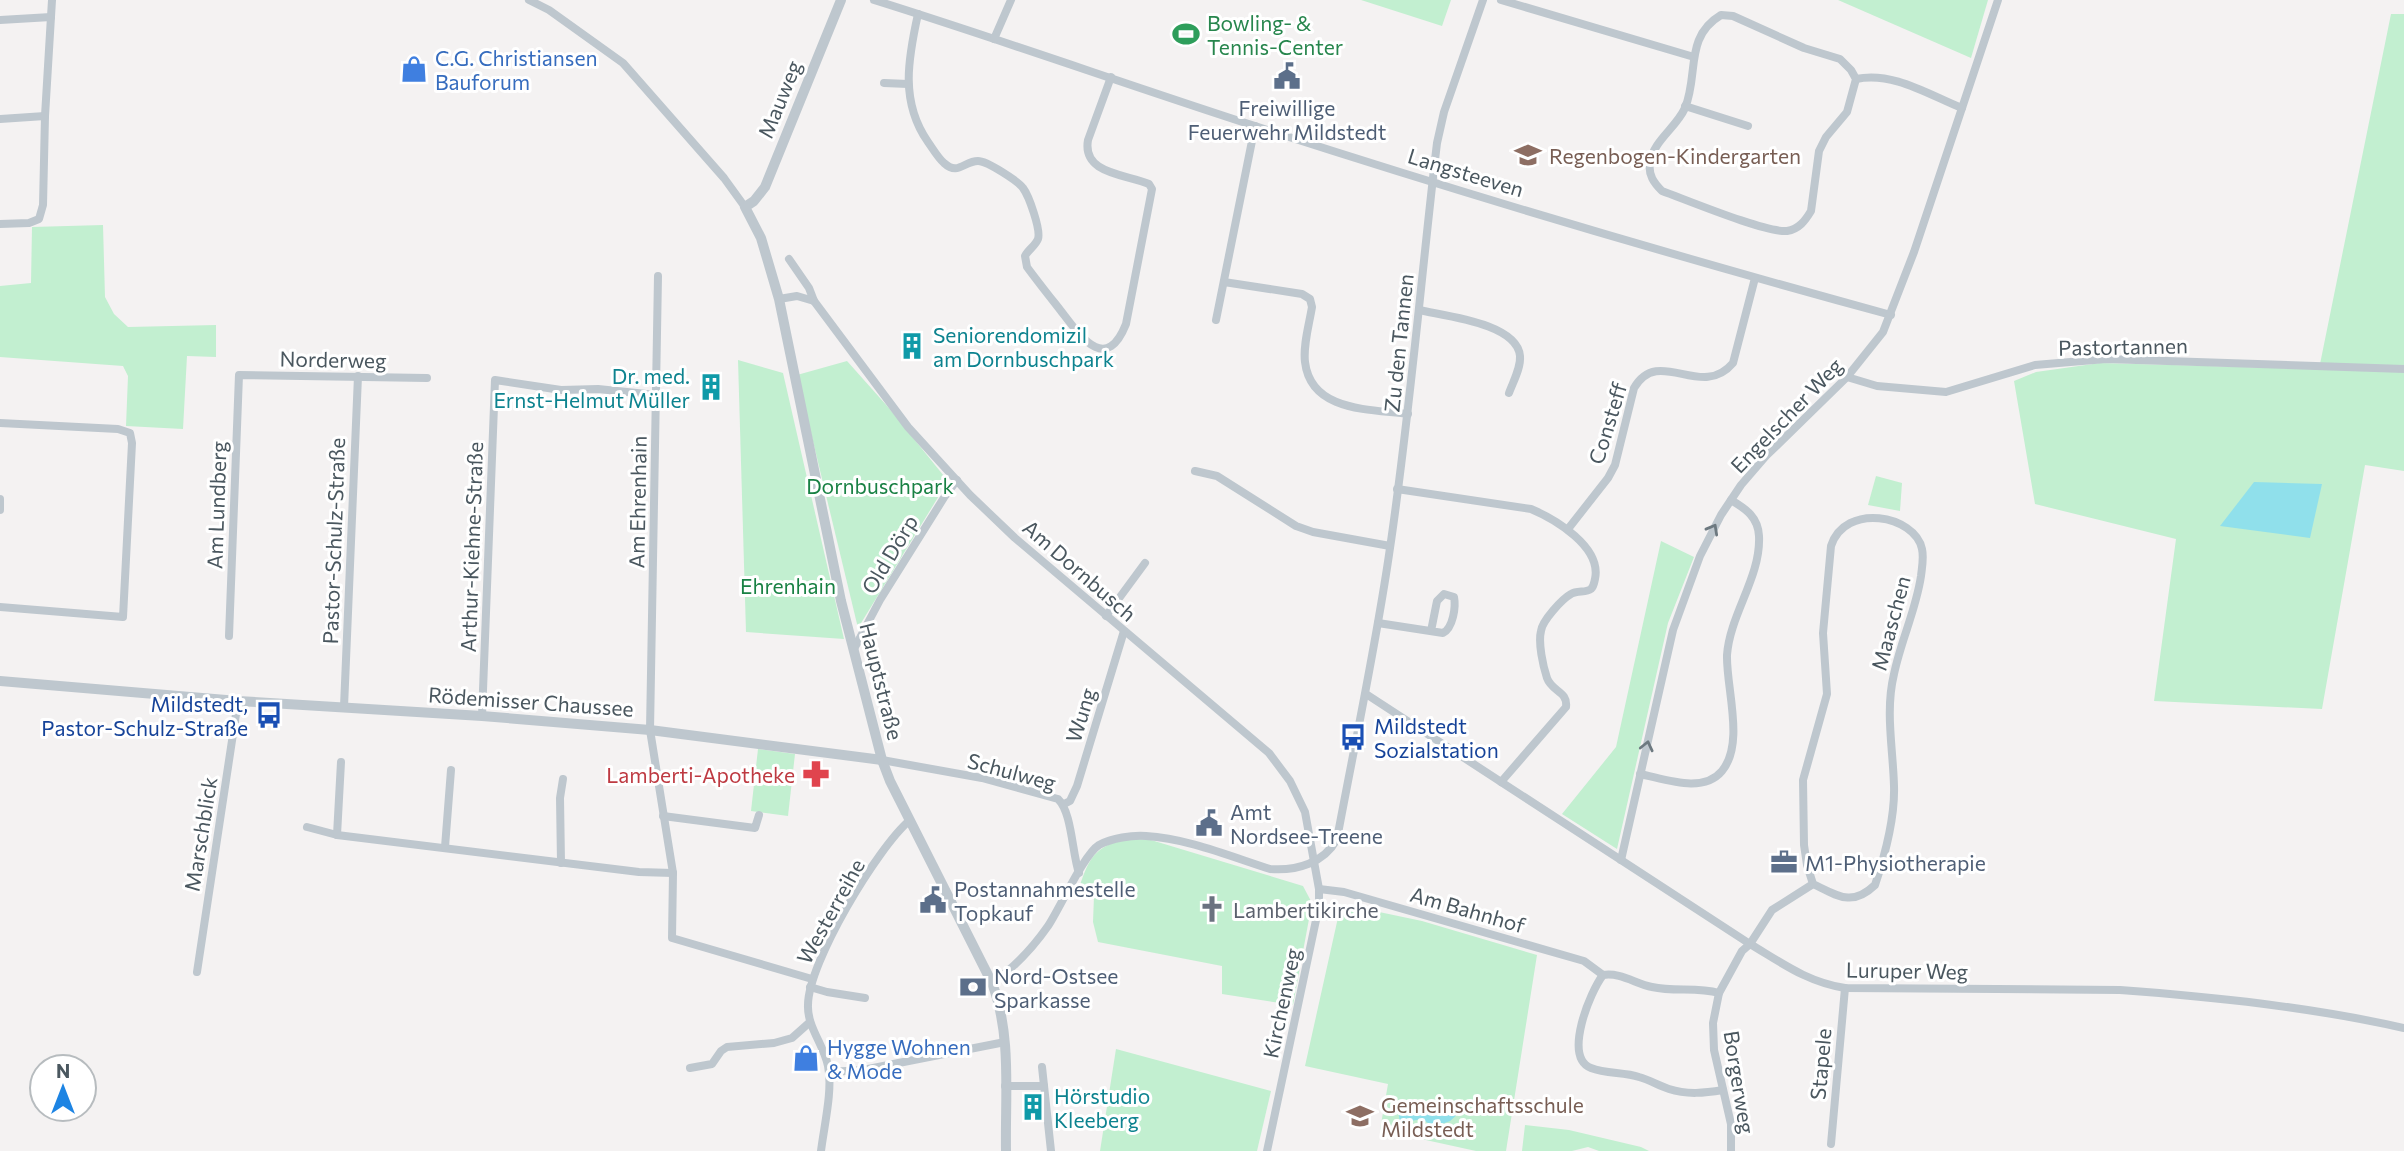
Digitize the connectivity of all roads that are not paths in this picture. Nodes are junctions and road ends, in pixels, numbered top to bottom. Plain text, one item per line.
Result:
1 (52, 0) edge
2 (529, 0) edge
3 (841, 0) edge
4 (874, 0) edge
5 (1011, 0) edge
6 (1483, 0) edge
7 (1501, 0) edge
8 (1998, 0) edge
9 (918, 14) junction
10 (51, 16) junction
11 (0, 20) edge
12 (994, 39) junction
13 (1694, 57) junction
14 (1111, 77) junction
15 (1856, 79) junction
16 (884, 83) dead end
17 (908, 84) junction
18 (1685, 106) junction
19 (1962, 108) junction
20 (45, 116) junction
21 (0, 118) edge
22 (1255, 126) junction
23 (1748, 126) dead end
24 (1433, 181) junction
25 (745, 207) junction
26 (0, 224) edge
27 (789, 259) dead end
28 (658, 276) dead end
29 (1755, 278) junction
30 (1224, 282) junction
31 (779, 299) junction
32 (814, 301) junction
33 (1419, 310) junction
34 (1891, 315) junction
35 (1216, 320) dead end
36 (2404, 369) edge
37 (239, 375) joint
38 (358, 376) junction
39 (1847, 377) junction
40 (427, 378) dead end
41 (1509, 393) dead end
42 (656, 395) junction
43 (1408, 414) junction
44 (0, 422) edge
45 (1195, 471) dead end
46 (957, 480) junction
47 (1397, 489) junction
48 (0, 499) edge
49 (1731, 500) junction
50 (0, 510) edge
51 (1568, 529) junction
52 (1390, 546) junction
53 (1145, 562) dead end
54 (0, 607) edge
55 (1106, 616) junction
56 (1378, 623) junction
57 (1124, 631) junction
58 (1431, 631) junction
59 (229, 636) dead end
60 (855, 649) junction
61 (0, 681) edge
62 (1366, 694) junction
63 (238, 701) junction
64 (344, 707) junction
65 (482, 716) junction
66 (650, 730) junction
67 (882, 760) junction
68 (341, 762) dead end
69 (451, 771) dead end
70 (1640, 774) junction
71 (563, 779) dead end
72 (1501, 782) junction
73 (1063, 804) junction
74 (758, 815) dead end
75 (663, 816) junction
76 (910, 820) junction
77 (307, 827) dead end
78 (337, 835) junction
79 (446, 847) junction
80 (1621, 860) junction
81 (1315, 862) junction
82 (561, 863) junction
83 (673, 873) junction
84 (1079, 873) junction
85 (1813, 884) junction
86 (1319, 889) junction
87 (1750, 944) junction
88 (197, 972) dead end
89 (1603, 975) junction
90 (811, 983) junction
91 (992, 983) junction
92 (1845, 988) junction
93 (1719, 993) junction
94 (865, 998) dead end
95 (810, 1022) junction
96 (2404, 1028) edge
97 (1004, 1042) junction
98 (1042, 1067) dead end
99 (690, 1068) dead end
100 (829, 1072) junction
101 (1005, 1086) junction
102 (1044, 1086) junction
103 (1723, 1090) junction
104 (1831, 1144) dead end
105 (821, 1151) edge
106 (1006, 1151) edge
107 (1051, 1151) edge
108 (1267, 1151) edge
109 (1731, 1151) edge

1 - 10 street
2 - 25 street
3 - 25 street, Mauweg
4 - 9 street, Langsteeven
5 - 12 street
6 - 24 street, Zu den Tannen
7 - 13 street
8 - 19 street, Engelscher Weg
9 - 12 street, Langsteeven
9 - 17 street
10 - 11 street
10 - 20 street
12 - 14 street, Langsteeven
13 - 15 street
13 - 18 street
14 - 17 street
14 - 22 street, Langsteeven
15 - 18 street
15 - 19 street
16 - 17 street
18 - 23 street
19 - 34 street, Engelscher Weg
20 - 21 street
20 - 26 street
22 - 24 street, Langsteeven
22 - 30 street
24 - 29 street, Langsteeven
24 - 33 street, Zu den Tannen
25 - 31 street, Hauptstraße
27 - 32 street, Am Dornbusch
28 - 42 street, Am Ehrenhain
29 - 34 street, Langsteeven
29 - 51 street, Consteff
30 - 35 street
30 - 43 street
31 - 32 street
31 - 60 street, Hauptstraße
32 - 46 street, Am Dornbusch
33 - 41 street
33 - 43 street, Zu den Tannen
34 - 39 street, Engelscher Weg
36 - 39 street, Pastortannen
37 - 38 street, Norderweg
37 - 59 street, Am Lundberg
38 - 40 street, Norderweg
38 - 64 street, Pastor-Schulz-Straße
39 - 49 street, Engelscher Weg
42 - 65 street, Arthur-Kiehne-Straße
42 - 66 street, Am Ehrenhain
43 - 47 street, Zu den Tannen
44 - 54 street
45 - 52 street
46 - 55 street, Am Dornbusch
46 - 60 street, Old Dörp
47 - 51 street
47 - 52 street, Zu den Tannen
48 - 50 street
70 -> 49 street, Engelscher Weg
49 - 70 street
51 - 72 street
52 - 56 street, Zu den Tannen
53 - 55 street
55 - 57 street, Am Dornbusch
56 - 58 street
56 - 62 street, Zu den Tannen
57 - 73 street, Wung
57 - 81 street, Am Dornbusch
58 - 58 street
60 - 67 street, Hauptstraße
61 - 63 street, Rödemisser Chaussee
62 - 72 street, Luruper Weg
62 - 81 street
63 - 64 street, Rödemisser Chaussee
63 - 88 street, Marschblick
64 - 65 street, Rödemisser Chaussee
65 - 66 street, Rödemisser Chaussee
66 - 67 street, Rödemisser Chaussee
66 - 75 street, Am Ehrenhain
67 - 73 street, Schulweg
67 - 76 street, Hauptstraße
68 - 78 street
69 - 79 street
70 - 80 street, Engelscher Weg
71 - 82 street
72 - 80 street, Luruper Weg
73 - 84 street, Schulweg
74 - 75 street
75 - 83 street, Am Ehrenhain
76 - 90 street, Westerreihe
76 - 91 street, Hauptstraße
77 - 78 street
78 - 79 street
79 - 82 street
80 - 87 street, Luruper Weg
81 - 84 street
81 - 86 street, Kirchenweg
82 - 83 street
83 - 90 street, Am Ehrenhain
84 - 91 street
85 - 85 street, Maaschen
85 - 87 street
86 - 89 street, Am Bahnhof
86 - 108 street, Kirchenweg
87 - 92 street, Luruper Weg
87 - 93 street, Borgerweg
89 - 93 street, Am Bahnhof
89 - 103 street
90 - 94 street
90 - 95 street, Westerreihe
91 - 97 street, Hauptstraße
92 - 96 street, Luruper Weg
92 - 104 street, Stapele
93 - 103 street, Borgerweg
95 - 99 street
95 - 100 street, Westerreihe
97 - 100 street
97 - 101 street, Hauptstraße
98 - 102 street
100 - 105 street, Westerreihe
101 - 102 street
101 - 106 street, Hauptstraße
102 - 107 street
103 - 109 street, Borgerweg

